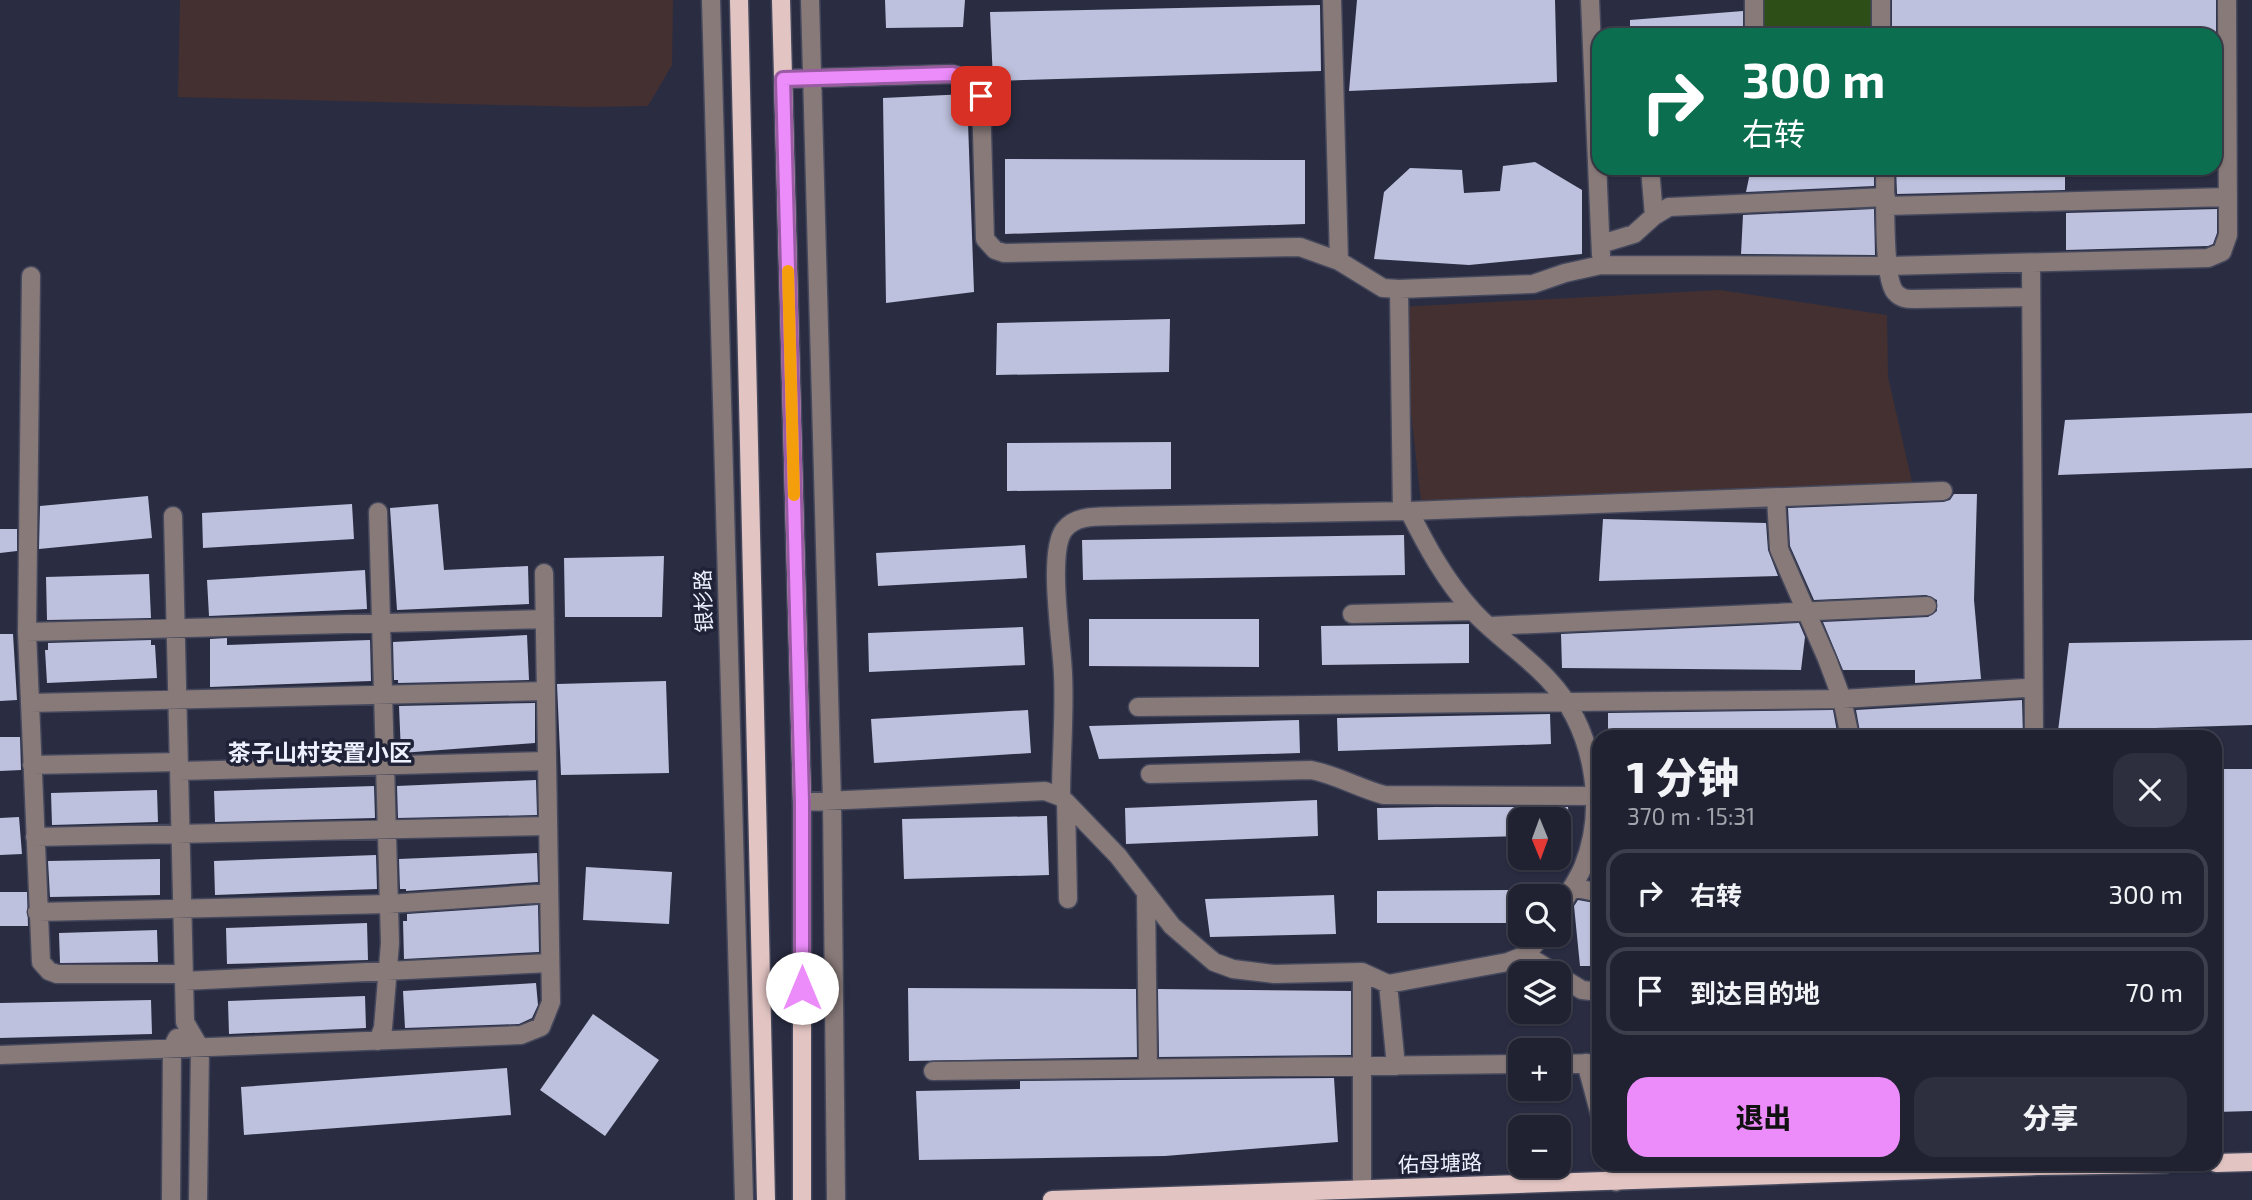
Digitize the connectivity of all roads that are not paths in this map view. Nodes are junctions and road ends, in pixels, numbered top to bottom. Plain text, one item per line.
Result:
1 (710, 0) edge
2 (739, 0) edge
3 (781, 0) edge
4 (810, 0) edge
5 (1332, 0) edge
6 (1590, 0) edge
7 (1754, 0) edge
8 (1881, 0) edge
9 (2227, 0) edge
10 (1755, 28) edge
11 (1881, 28) edge
12 (1592, 44) edge
13 (2222, 45) edge
14 (783, 79) junction
15 (812, 79) junction
16 (2222, 134) edge
17 (1598, 175) edge
18 (1651, 175) edge
19 (1885, 175) edge
20 (2228, 197) junction
21 (1886, 202) junction
22 (1654, 216) junction
23 (1601, 244) junction
24 (1339, 261) junction
25 (2031, 262) junction
26 (1601, 265) junction
27 (1888, 266) junction
28 (31, 276) dead end
29 (1399, 289) junction
30 (2031, 297) junction
31 (1943, 491) dead end
32 (1776, 498) junction
33 (1405, 511) junction
34 (377, 512) dead end
35 (173, 516) dead end
36 (544, 573) dead end
37 (1927, 606) dead end
38 (1807, 610) junction
39 (1473, 611) junction
40 (1352, 614) dead end
41 (545, 619) junction
42 (381, 624) junction
43 (1490, 626) junction
44 (176, 627) junction
45 (27, 632) junction
46 (2025, 688) dead end
47 (546, 691) junction
48 (383, 695) junction
49 (178, 699) junction
50 (1842, 699) junction
51 (30, 703) junction
52 (1567, 703) junction
53 (1138, 707) dead end
54 (1849, 730) edge
55 (2034, 730) edge
56 (547, 761) junction
57 (32, 765) junction
58 (385, 766) junction
59 (179, 767) junction
60 (1592, 769) edge
61 (1150, 774) dead end
62 (1592, 796) edge
63 (1064, 800) junction
64 (802, 802) junction
65 (832, 802) junction
66 (548, 826) junction
67 (387, 830) junction
68 (1592, 833) edge
69 (181, 835) junction
70 (35, 837) junction
71 (1572, 887) joint
72 (1592, 891) edge
73 (1146, 892) junction
74 (549, 893) junction
75 (1068, 899) dead end
76 (389, 904) junction
77 (182, 908) junction
78 (37, 912) junction
79 (1532, 947) edge
80 (1525, 955) junction
81 (1535, 961) edge
82 (550, 963) junction
83 (389, 970) junction
84 (1362, 972) junction
85 (184, 977) junction
86 (1571, 983) edge
87 (1388, 984) junction
88 (1592, 991) edge
89 (185, 1023) junction
90 (378, 1041) junction
91 (172, 1048) junction
92 (200, 1048) junction
93 (0, 1055) edge
94 (1571, 1063) edge
95 (1592, 1063) edge
96 (1508, 1064) edge
97 (1396, 1066) junction
98 (1148, 1067) junction
99 (1363, 1067) junction
100 (933, 1071) dead end
101 (2252, 1162) edge
102 (2222, 1163) edge
103 (1614, 1171) edge
104 (1889, 1171) edge
105 (1616, 1182) junction
106 (1362, 1189) junction
107 (171, 1200) edge
108 (198, 1200) edge
109 (744, 1200) edge
110 (766, 1200) edge
111 (802, 1200) edge
112 (836, 1200) edge
113 (1052, 1200) edge

1 - 109 street, 银杉路
2 - 110 main road
3 - 14 main road
4 - 15 street
5 - 24 street
6 - 12 street
7 - 10 street
8 - 11 street
9 - 13 street
14 - 15 street
14 - 64 main road
15 - 24 street
15 - 65 street
16 - 20 street
17 - 23 street
18 - 22 street
19 - 21 street
20 - 21 street
20 - 25 street
21 - 22 street
21 - 27 street
22 - 23 street
23 - 26 street
24 - 29 street
25 - 27 street
25 - 30 street
26 - 27 street
26 - 29 street
27 - 30 street
28 - 45 street
29 - 33 street
30 - 55 street
31 - 32 street
32 - 33 street
32 - 38 street
33 - 39 street
33 - 63 street
34 - 42 street
35 - 44 street
36 - 41 street
37 - 38 street
38 - 43 street
38 - 50 street
39 - 40 street
39 - 43 street
41 - 42 street
41 - 47 street
42 - 44 street
42 - 48 street
43 - 52 street
44 - 45 street
44 - 49 street
45 - 51 street
46 - 50 street
47 - 48 street
47 - 56 street
48 - 49 street
48 - 58 street
49 - 51 street
49 - 59 street
50 - 52 street
50 - 54 street
51 - 57 street
52 - 53 street
52 - 60 street
56 - 58 street
56 - 66 street
57 - 59 street
57 - 70 street
58 - 59 street
58 - 67 street
59 - 69 street
61 - 62 street
63 - 65 street
63 - 73 street
63 - 75 street
64 - 65 street
64 - 111 main road
65 - 112 street
66 - 67 street
66 - 74 street
67 - 69 street
67 - 76 street
68 - 71 street
69 - 70 street
69 - 77 street
70 - 78 street
71 - 72 street
73 - 84 street
73 - 98 street
74 - 76 street
74 - 82 street
76 - 77 street
76 - 83 street
77 - 78 street
77 - 85 street
78 - 85 street
79 - 80 street
80 - 81 street
80 - 87 street
82 - 83 street
82 - 90 street
83 - 85 street
83 - 90 street
84 - 87 street
84 - 99 street
85 - 89 street
86 - 88 street
87 - 97 street
89 - 91 street
89 - 92 street
90 - 92 street
91 - 92 street
91 - 93 street
91 - 107 street
92 - 108 street
94 - 95 street
96 - 97 street
97 - 99 street
98 - 99 street
98 - 100 street
99 - 106 street
101 - 102 main road
103 - 105 street
104 - 105 main road, 佑母塘路
105 - 106 main road, 佑母塘路
106 - 113 main road, 佑母塘路

